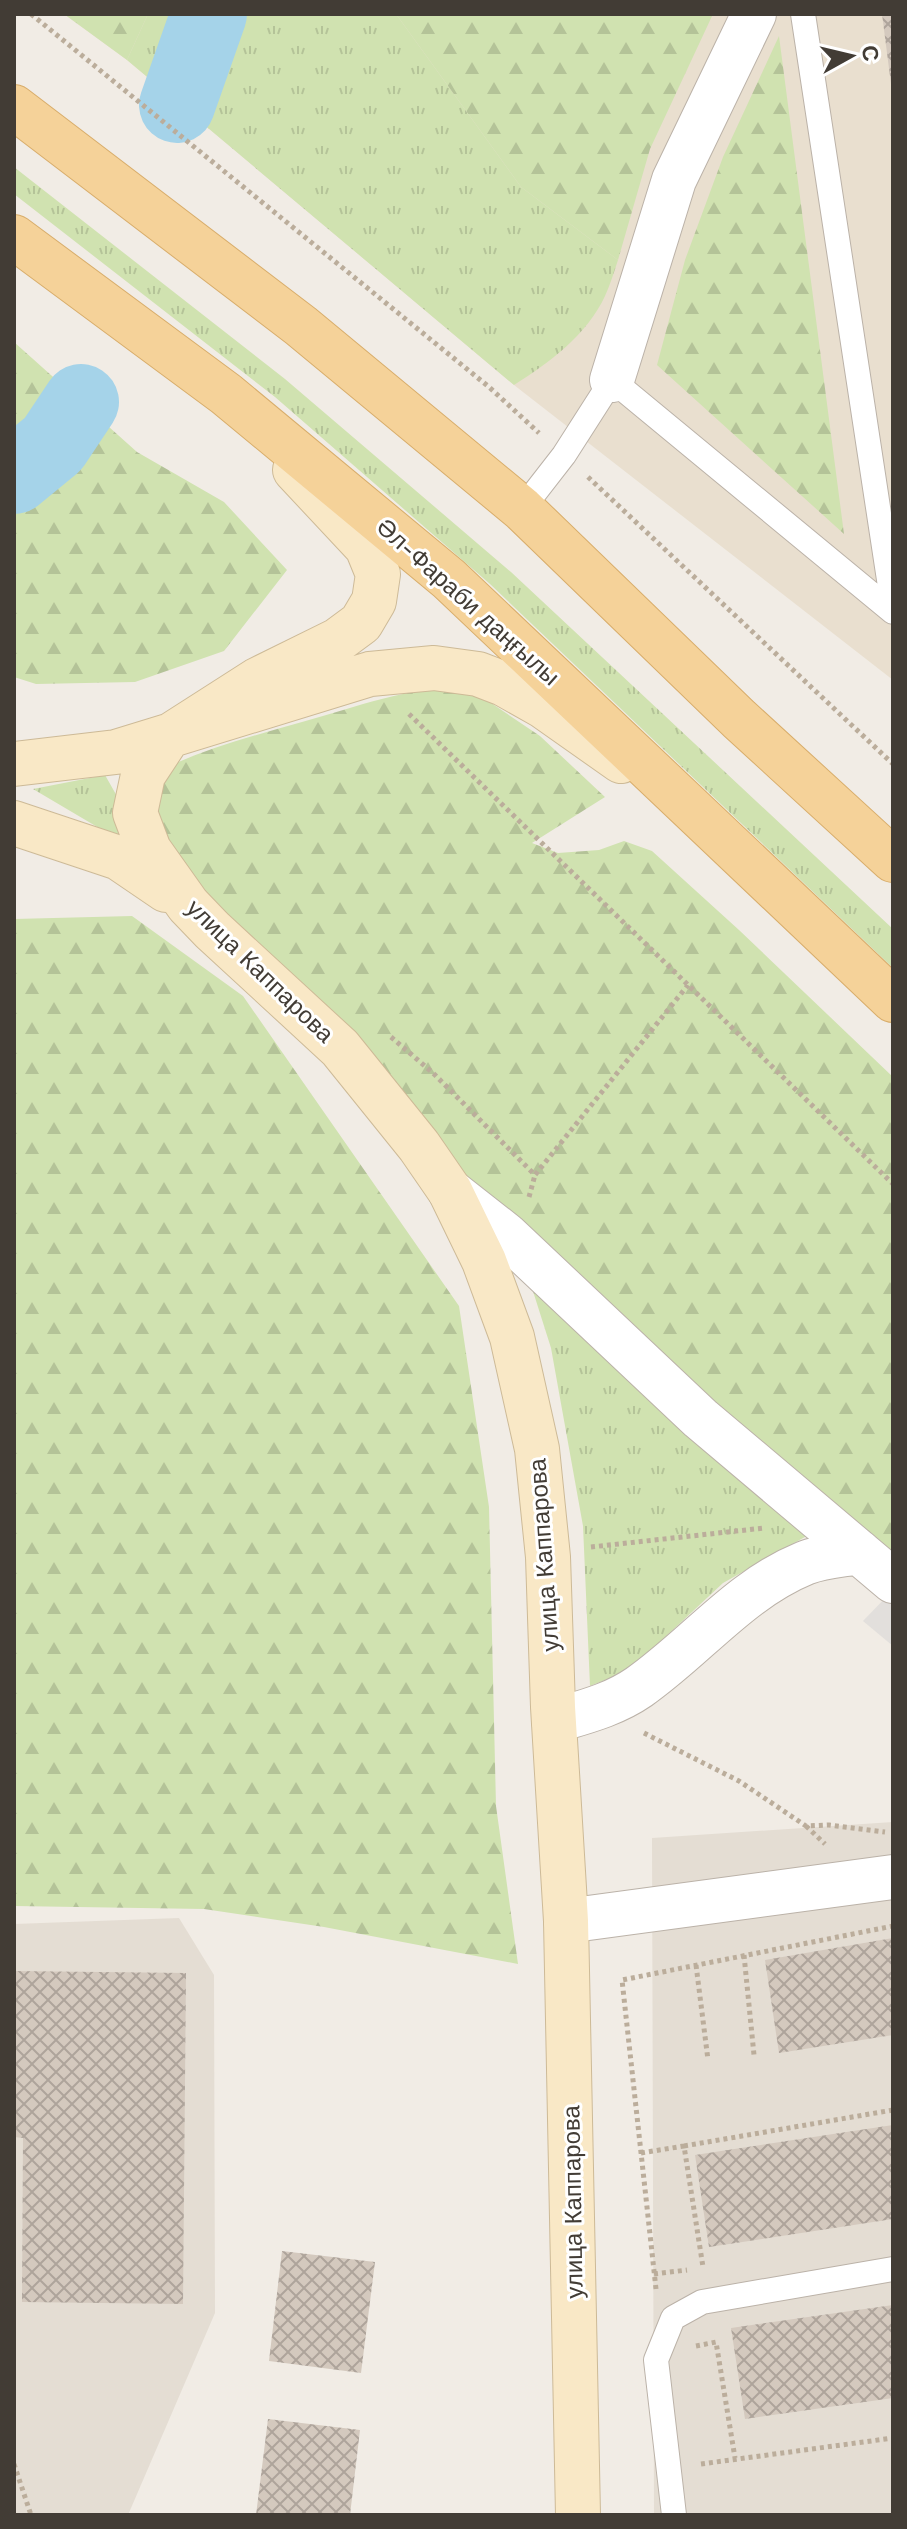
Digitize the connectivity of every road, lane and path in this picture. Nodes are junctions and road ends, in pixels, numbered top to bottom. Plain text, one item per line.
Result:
1 (31, 14) edge
2 (754, 14) edge
3 (803, 14) edge
4 (14, 107) edge
5 (14, 237) edge
6 (612, 380) junction
7 (226, 394) junction
8 (564, 455) junction
9 (522, 509) junction
10 (893, 609) edge
11 (409, 713) dead end
12 (168, 737) junction
13 (106, 754) junction
14 (14, 764) edge
15 (893, 764) edge
16 (135, 813) junction
17 (701, 818) junction
18 (14, 823) edge
19 (893, 860) edge
20 (188, 905) junction
21 (688, 985) junction
22 (893, 1000) edge
23 (386, 1034) dead end
24 (893, 1184) edge
25 (450, 1191) junction
26 (824, 1522) junction
27 (586, 1547) dead end
28 (859, 1552) junction
29 (893, 1581) edge
30 (597, 1709) junction
31 (554, 1721) junction
32 (893, 1833) edge
33 (893, 1877) edge
34 (566, 1921) junction
35 (893, 1926) edge
36 (744, 1955) junction
37 (696, 1965) junction
38 (754, 2055) dead end
39 (708, 2060) dead end
40 (893, 2110) edge
41 (684, 2146) junction
42 (641, 2153) junction
43 (703, 2267) dead end
44 (893, 2269) edge
45 (662, 2345) junction
46 (893, 2438) edge
47 (735, 2458) junction
48 (14, 2464) edge
49 (692, 2466) dead end
50 (31, 2515) edge
51 (578, 2515) edge
52 (674, 2515) edge

1 - 8 path
2 - 6 street
3 - 10 lane
4 - 9 main road
5 - 7 main road, Әл-Фараби даңғылы
6 - 8 lane
6 - 10 lane
7 - 12 street
7 - 17 main road, Әл-Фараби даңғылы
8 - 9 lane
8 - 15 path
9 - 19 main road
11 - 21 path
12 - 13 street
12 - 16 street
12 - 17 street
13 - 14 street
13 - 16 street, улица Каппарова
16 - 20 street, улица Каппарова
17 - 22 main road, Әл-Фараби даңғылы
18 - 20 street
20 - 25 street, улица Каппарова
21 - 23 path
21 - 24 path
25 - 26 street
25 - 31 street, улица Каппарова
26 - 27 path
26 - 28 street
28 - 29 street
28 - 30 street
30 - 31 street
30 - 32 path
31 - 34 street, улица Каппарова
33 - 34 street
34 - 51 street, улица Каппарова
35 - 36 path
36 - 37 path
36 - 38 path
37 - 39 path
37 - 42 path
40 - 41 path
41 - 42 path
41 - 43 path
42 - 45 path
44 - 45 lane
45 - 47 path
45 - 52 lane
46 - 47 path
47 - 49 path
48 - 50 path

